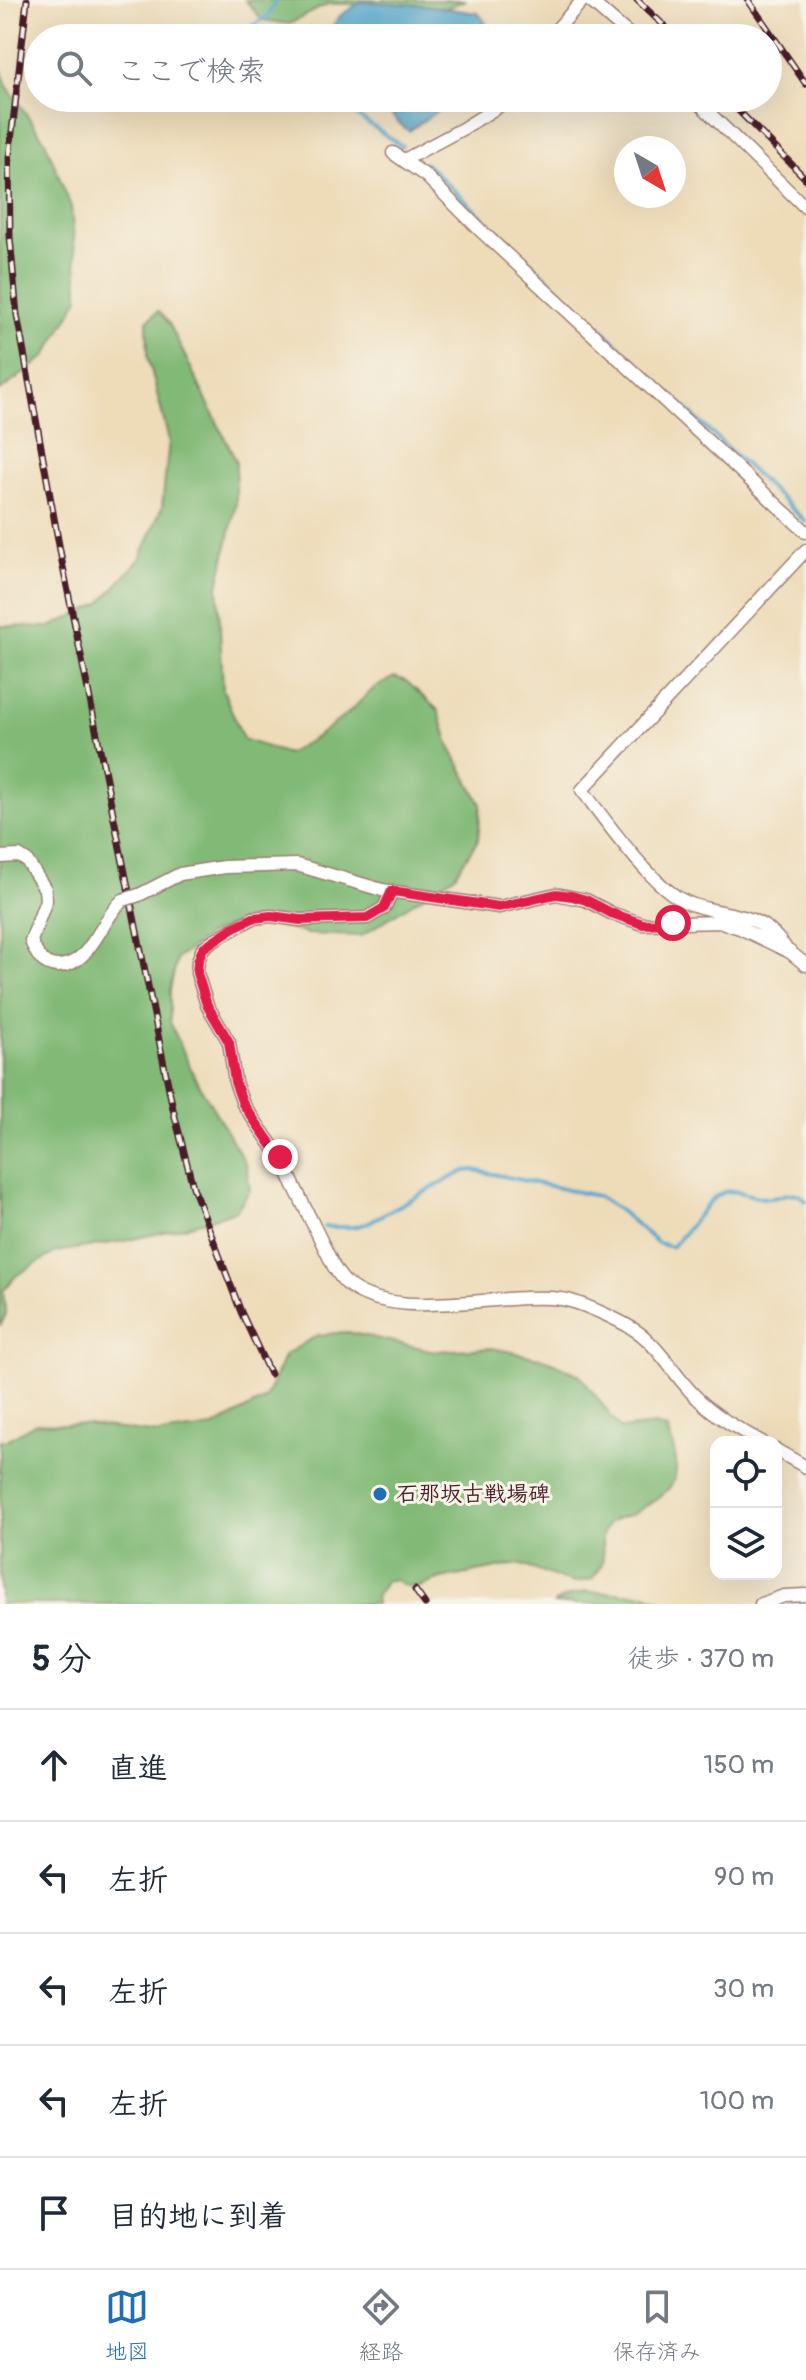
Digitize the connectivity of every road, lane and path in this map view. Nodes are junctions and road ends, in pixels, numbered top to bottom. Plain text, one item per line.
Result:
1 (586, 0) edge
2 (563, 24) edge
3 (616, 24) edge
4 (489, 112) edge
5 (708, 112) edge
6 (393, 153) dead end
7 (404, 160) junction
8 (806, 208) edge
9 (806, 532) edge
10 (806, 550) edge
11 (0, 857) edge
12 (392, 891) junction
13 (790, 952) junction
14 (806, 965) edge
15 (751, 1436) edge
16 (782, 1453) edge
17 (806, 1467) edge
18 (806, 1595) edge
19 (769, 1603) edge

1 - 2 street
1 - 3 street
4 - 7 street
5 - 8 street
6 - 7 street
7 - 9 street
10 - 13 street
11 - 12 street, bridge
12 - 13 street
12 - 15 street
13 - 14 street
16 - 17 street
18 - 19 street

